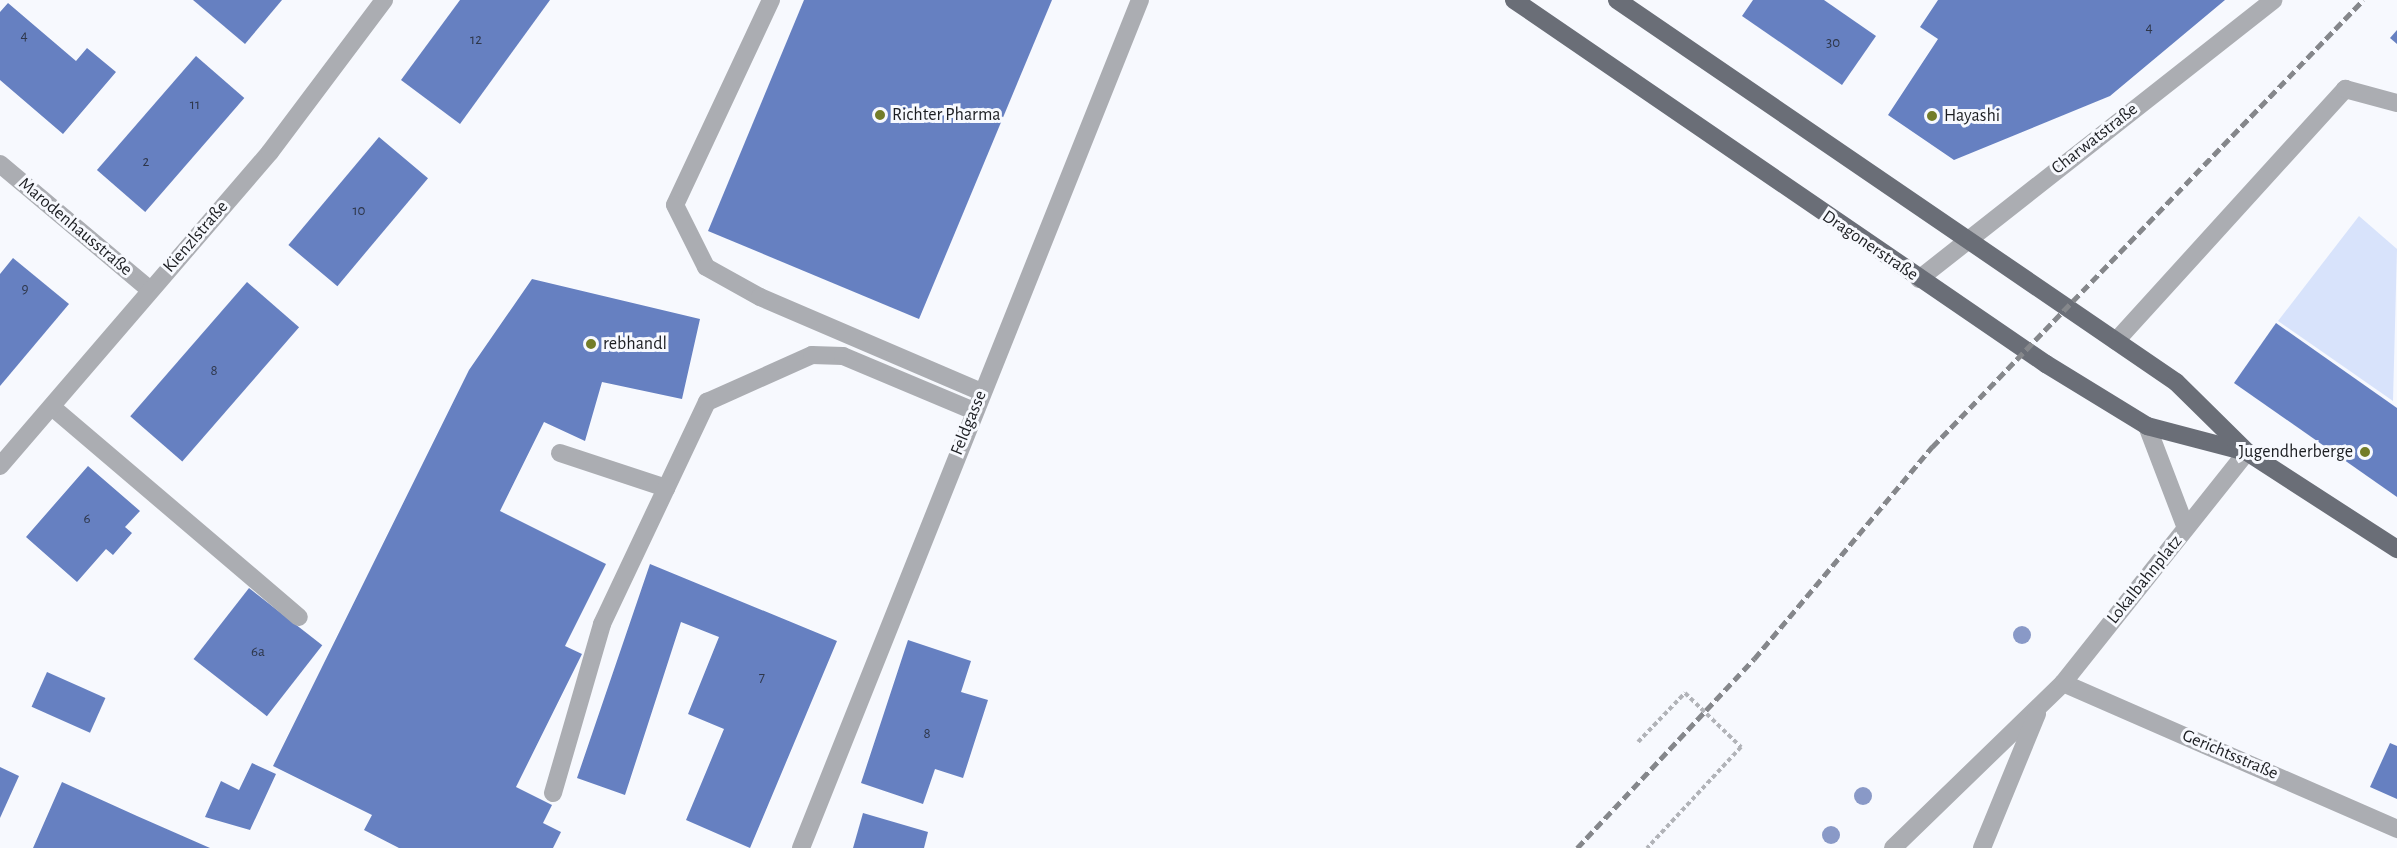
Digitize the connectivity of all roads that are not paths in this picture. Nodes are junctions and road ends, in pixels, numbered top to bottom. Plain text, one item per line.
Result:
1 (384, 0) edge
2 (771, 0) edge
3 (1140, 0) edge
4 (1514, 0) edge
5 (1617, 0) edge
6 (2273, 0) edge
7 (2397, 103) edge
8 (0, 164) edge
9 (1965, 240) junction
10 (1918, 279) junction
11 (150, 290) junction
12 (2116, 341) junction
13 (981, 392) junction
14 (52, 407) junction
15 (974, 411) junction
16 (2147, 426) junction
17 (2247, 452) junction
18 (560, 453) dead end
19 (1, 464) edge
20 (666, 489) junction
21 (2186, 528) junction
22 (2397, 549) edge
23 (299, 617) dead end
24 (2063, 683) junction
25 (2040, 706) junction
26 (553, 793) dead end
27 (2397, 829) edge
28 (801, 848) edge
29 (1893, 848) edge
30 (1982, 848) edge

1 - 11 street, Kienzlstraße
2 - 13 street
3 - 13 street, Feldgasse
4 - 10 main road, Dragonerstraße
5 - 9 main road, Dragonerstraße
6 - 9 street, Charwatstraße
7 - 12 street
8 - 11 street, Marodenhausstraße
9 - 10 street, Charwatstraße
9 - 12 main road, Dragonerstraße
10 - 16 main road, Dragonerstraße
11 - 14 street, Kienzlstraße
12 - 17 main road, Dragonerstraße
13 - 15 street, Feldgasse
14 - 19 street, Kienzlstraße
14 - 23 street
15 - 20 street
15 - 28 street, Feldgasse
16 - 17 main road, Dragonerstraße
16 - 21 street
17 - 21 street, Lokalbahnplatz
17 - 22 main road, Dragonerstraße
18 - 20 street
20 - 26 street
21 - 24 street, Lokalbahnplatz
24 - 25 street, Lokalbahnplatz
24 - 27 street, Gerichtsstraße
25 - 29 street, Lokalbahnplatz
25 - 30 street, Lokalbahnplatz

